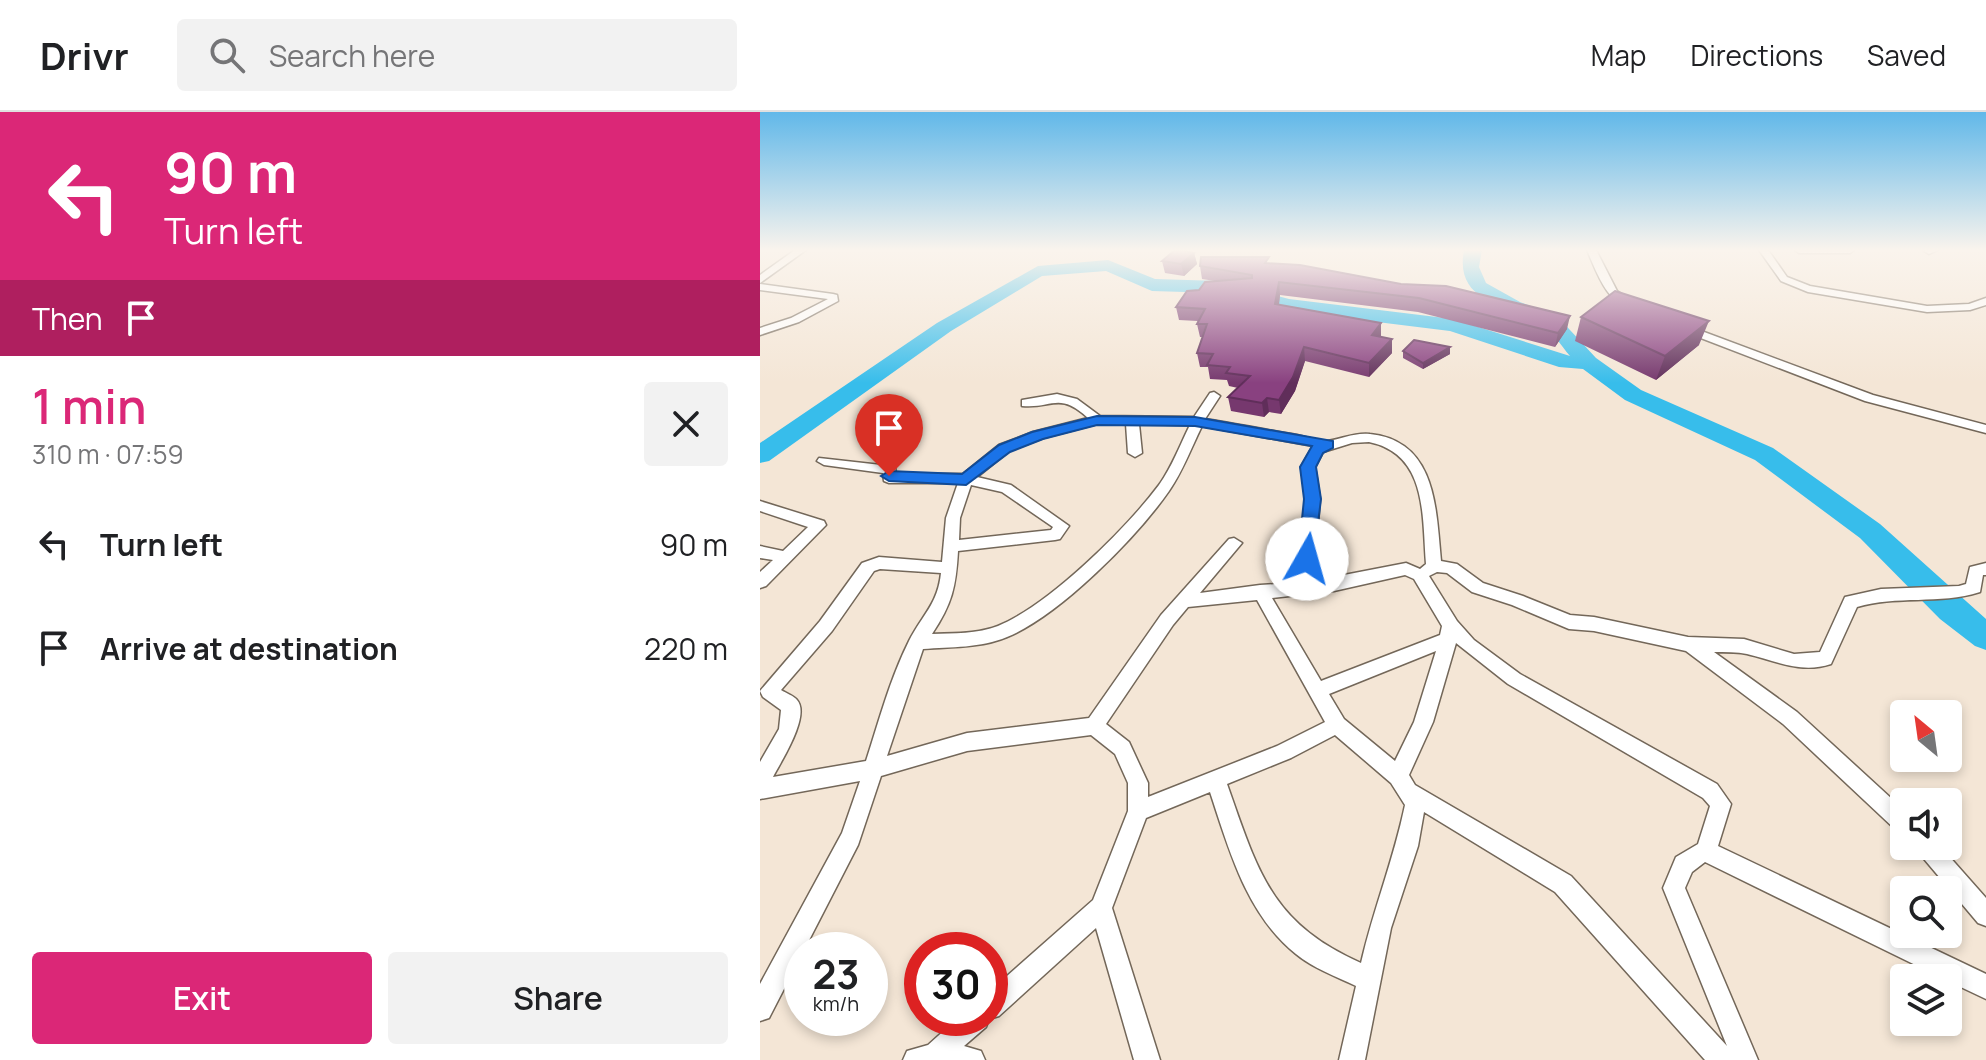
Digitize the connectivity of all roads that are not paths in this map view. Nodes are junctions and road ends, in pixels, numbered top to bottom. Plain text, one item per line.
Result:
1 (809, 294) edge
2 (1615, 294) edge
3 (1839, 294) edge
4 (1986, 301) edge
5 (1644, 312) edge
6 (1668, 322) edge
7 (760, 332) edge
8 (1214, 396) dead end
9 (1026, 403) dead end
10 (1097, 420) junction
11 (1132, 420) junction
12 (1195, 421) junction
13 (1986, 429) edge
14 (1328, 445) junction
15 (1135, 453) dead end
16 (824, 461) dead end
17 (966, 479) junction
18 (760, 506) edge
19 (1234, 543) dead end
20 (951, 546) junction
21 (760, 552) edge
22 (786, 557) junction
23 (949, 568) junction
24 (1986, 569) edge
25 (1427, 571) junction
26 (760, 582) edge
27 (1305, 587) junction
28 (1260, 591) junction
29 (1187, 601) junction
30 (1450, 632) junction
31 (917, 642) junction
32 (1688, 644) junction
33 (1317, 691) junction
34 (1337, 725) junction
35 (1094, 726) junction
36 (872, 769) junction
37 (760, 781) edge
38 (1216, 781) junction
39 (1405, 784) junction
40 (760, 789) edge
41 (1138, 811) junction
42 (1890, 811) edge
43 (1706, 851) junction
44 (1938, 860) edge
45 (1101, 908) junction
46 (1986, 915) edge
47 (1368, 979) junction
48 (1986, 987) edge
49 (1008, 991) edge
50 (760, 1009) edge
51 (954, 1036) edge
52 (925, 1058) edge
53 (972, 1060) edge
54 (1147, 1060) edge
55 (1352, 1060) edge
56 (1722, 1060) edge
57 (1745, 1060) edge

1 - 7 street
2 - 5 street
3 - 4 street
6 - 13 street
8 - 12 street
9 - 10 street
10 - 11 street
10 - 17 street
11 - 12 street
11 - 15 street
12 - 14 street
12 - 31 street
14 - 25 street
14 - 27 street
16 - 17 street
17 - 20 street
17 - 20 street
18 - 22 street
19 - 29 street
20 - 23 street
21 - 22 street
22 - 26 street
23 - 31 street
23 - 37 street
24 - 32 street
25 - 27 street
25 - 30 street
25 - 32 street
27 - 28 street
28 - 29 street
28 - 33 street
29 - 35 street
30 - 33 street
30 - 39 street
30 - 43 street
31 - 36 street
32 - 42 street
33 - 34 street
34 - 38 street
34 - 39 street
35 - 36 street
35 - 41 street
36 - 40 street
36 - 50 street
38 - 41 street
38 - 47 street
39 - 47 street
39 - 56 street
41 - 45 street
43 - 48 street
43 - 57 street
44 - 46 street
45 - 49 street
45 - 54 street
47 - 55 street
51 - 52 street
52 - 53 street

